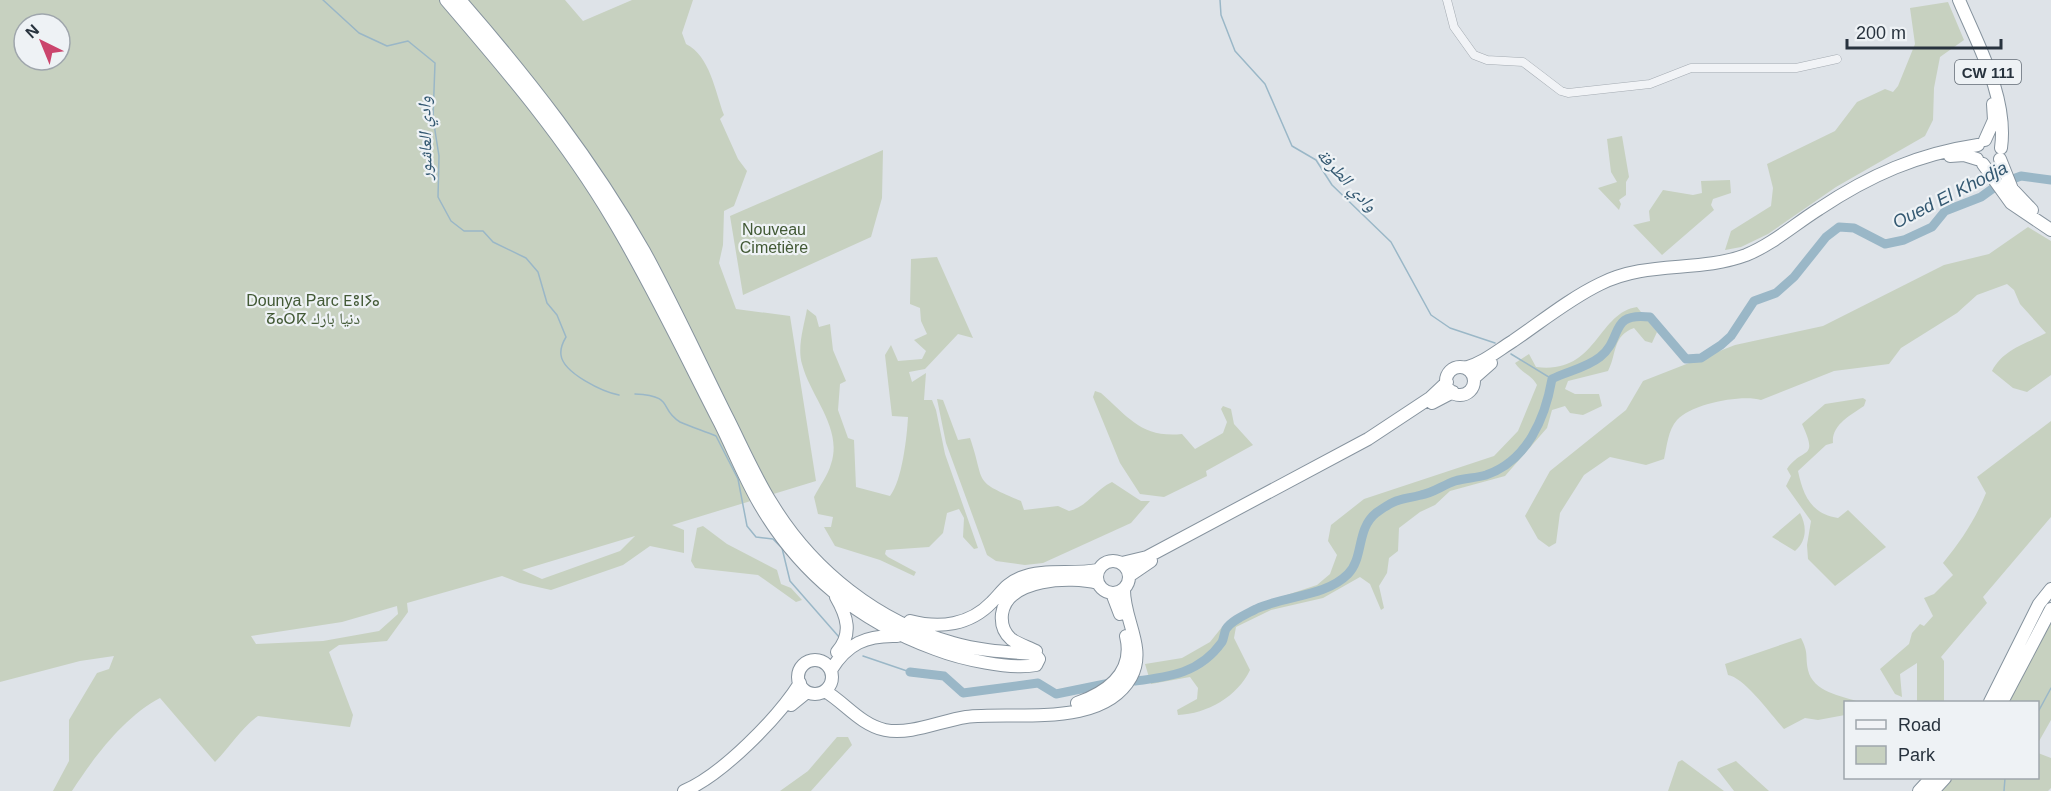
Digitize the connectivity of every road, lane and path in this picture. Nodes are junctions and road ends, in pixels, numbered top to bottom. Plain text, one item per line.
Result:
1 (446, 0) edge
2 (460, 0) edge
3 (1447, 0) edge
4 (1952, 0) edge
5 (1959, 0) edge
6 (1837, 59) dead end
7 (1994, 120) junction
8 (1982, 142) junction
9 (2001, 153) junction
10 (1941, 154) junction
11 (1980, 162) junction
12 (1991, 178) junction
13 (2010, 196) junction
14 (2051, 222) edge
15 (2051, 230) edge
16 (1470, 373) junction
17 (1450, 387) junction
18 (1122, 563) junction
19 (1129, 576) junction
20 (1098, 577) junction
21 (2051, 589) edge
22 (1118, 591) junction
23 (834, 594) junction
24 (2051, 609) edge
25 (885, 615) junction
26 (901, 636) junction
27 (1037, 655) junction
28 (827, 666) junction
29 (803, 687) junction
30 (828, 687) junction
31 (1990, 701) edge
32 (2003, 701) edge
33 (1929, 779) edge
34 (1943, 779) edge
35 (684, 791) edge
36 (698, 791) edge
37 (1919, 791) edge
38 (1933, 791) edge

1 - 23 highway
2 - 25 highway
3 - 6 street
4 - 7 highway
5 - 9 highway, CW 111
7 - 8 highway
7 - 10 highway
8 - 9 highway
8 - 10 highway
8 - 11 highway
9 - 11 highway
9 - 13 highway, CW 111
10 - 11 highway
10 - 12 highway
10 - 16 highway
11 - 12 highway
12 - 13 highway
13 - 14 highway, CW 111
13 - 15 highway
16 - 17 highway
16 - 17 highway
17 - 18 highway
17 - 19 highway
18 - 19 highway
18 - 20 highway
19 - 22 highway
20 - 22 highway
20 - 25 highway
20 - 27 highway
21 - 31 highway
22 - 30 highway
23 - 26 highway
23 - 28 highway
24 - 32 highway
25 - 27 highway
26 - 27 highway
26 - 28 highway
28 - 29 highway
28 - 30 highway
29 - 30 highway
29 - 35 highway
29 - 36 highway
33 - 37 highway
34 - 38 highway

